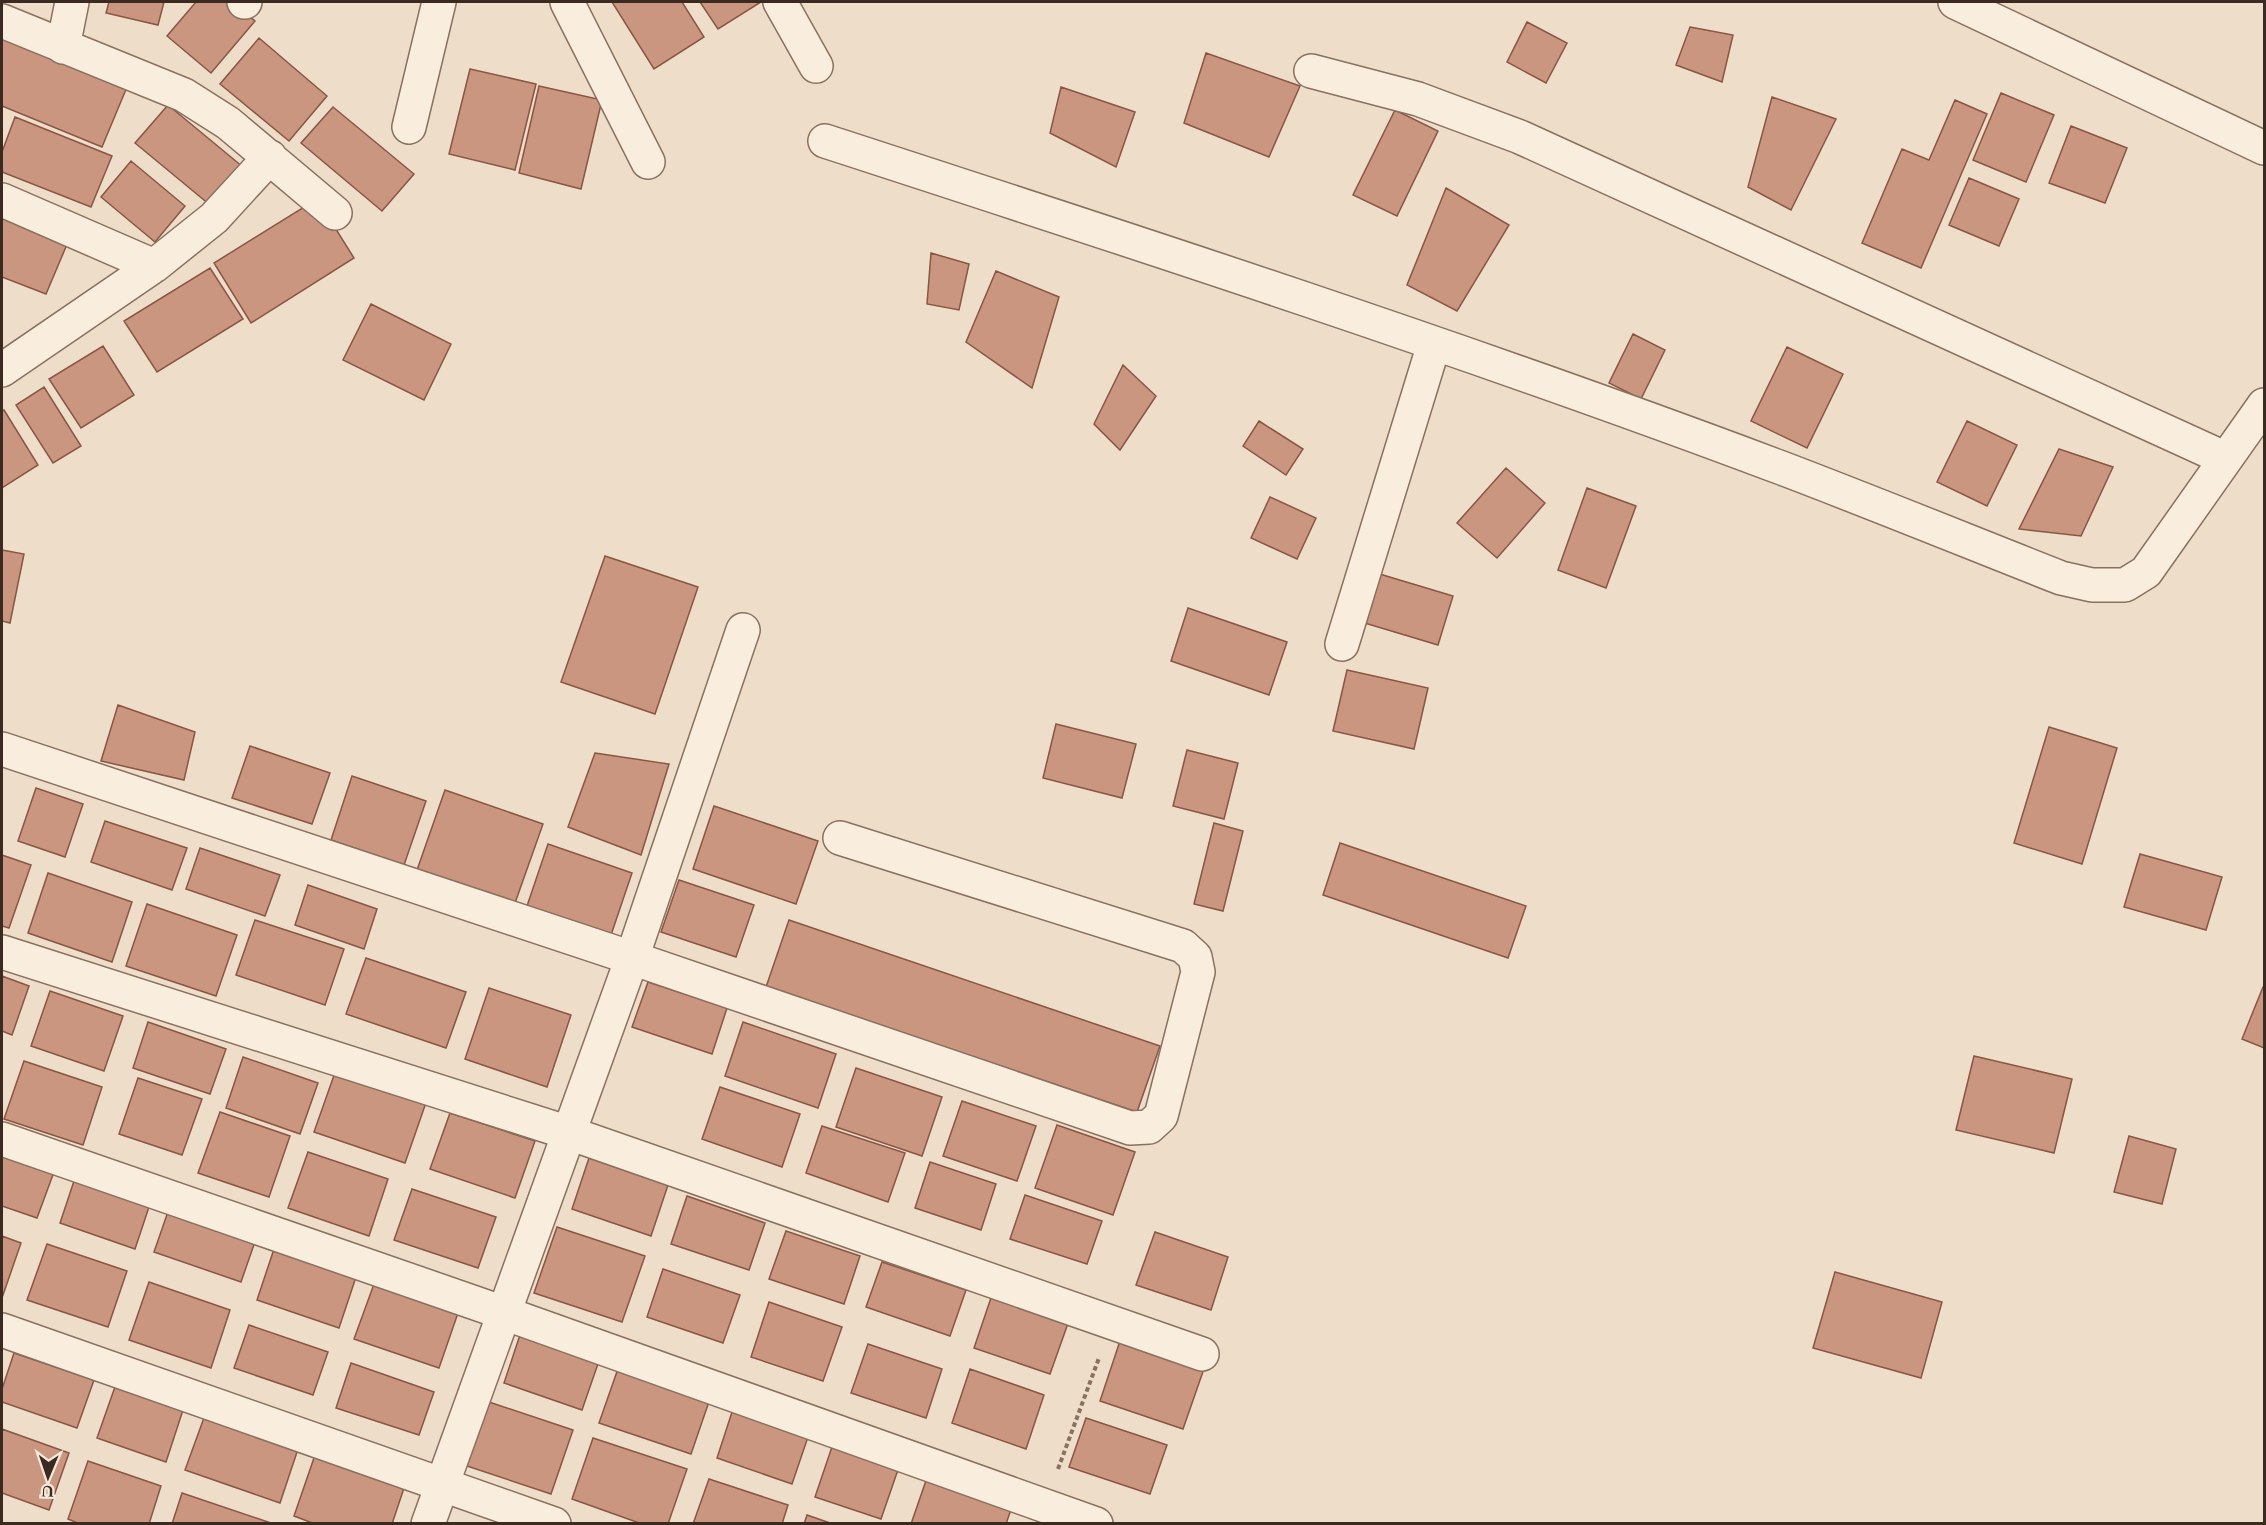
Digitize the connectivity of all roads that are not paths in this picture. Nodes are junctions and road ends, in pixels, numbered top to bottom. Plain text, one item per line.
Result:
1 (72, 2) edge
2 (439, 2) edge
3 (567, 2) edge
4 (780, 2) edge
5 (1955, 2) edge
6 (2, 21) edge
7 (63, 47) junction
8 (816, 66) dead end
9 (1311, 71) dead end
10 (409, 127) dead end
11 (825, 141) dead end
12 (2265, 148) edge
13 (270, 157) junction
14 (648, 162) dead end
15 (2, 200) edge
16 (335, 213) dead end
17 (154, 266) junction
18 (1434, 344) junction
19 (2, 370) edge
20 (2265, 405) edge
21 (2224, 458) junction
22 (743, 630) dead end
23 (1342, 644) dead end
24 (2, 749) edge
25 (840, 838) dead end
26 (2, 952) edge
27 (632, 958) junction
28 (569, 1133) junction
29 (2, 1139) edge
30 (504, 1313) junction
31 (2, 1330) edge
32 (1202, 1354) dead end
33 (442, 1484) junction
34 (428, 1524) edge
35 (554, 1524) edge
36 (1096, 1524) edge

1 - 7 street
2 - 10 street
3 - 14 street
4 - 8 street
5 - 12 street
6 - 7 street
7 - 13 street
9 - 21 street
11 - 18 street
13 - 16 street
13 - 17 street
15 - 17 street
17 - 19 street
18 - 21 street
18 - 23 street
20 - 21 street
22 - 27 street
24 - 27 street
25 - 27 street
26 - 28 street
27 - 28 street
28 - 30 street
28 - 32 street
29 - 30 street
30 - 33 street
30 - 36 street
31 - 33 street
33 - 34 street
33 - 35 street

